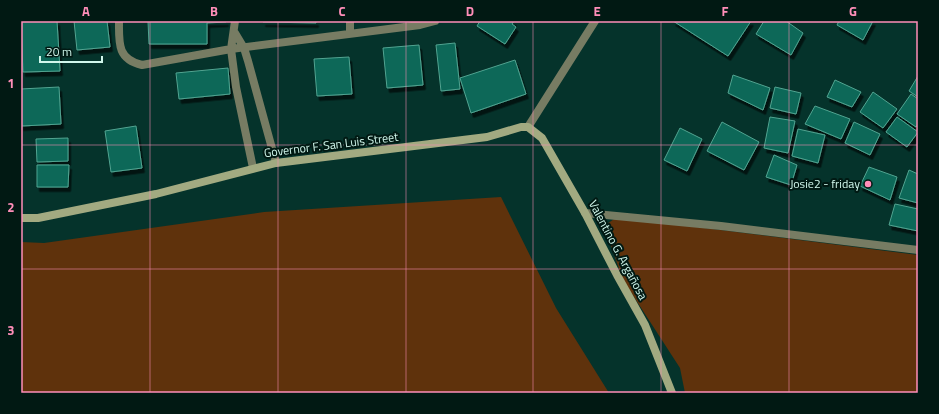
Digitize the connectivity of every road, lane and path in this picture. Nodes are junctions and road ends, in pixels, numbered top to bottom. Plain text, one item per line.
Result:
1 (119, 21) edge
2 (235, 21) edge
3 (350, 21) edge
4 (435, 21) edge
5 (595, 21) edge
6 (234, 33) junction
7 (350, 33) junction
8 (244, 48) junction
9 (231, 49) junction
10 (528, 127) junction
11 (276, 162) junction
12 (253, 168) junction
13 (585, 213) junction
14 (21, 218) edge
15 (918, 250) edge
16 (672, 393) edge

1 - 9 street
2 - 6 street
3 - 7 street
4 - 7 street
5 - 10 street
6 - 8 street
6 - 9 street
7 - 8 street
8 - 9 street
8 - 11 street
9 - 12 street
10 - 11 street, Governor F. San Luis Street
10 - 13 street, Valentino G. Argañosa
11 - 12 street, Governor F. San Luis Street
12 - 14 street, Governor F. San Luis Street
13 - 15 street
13 - 16 street, Valentino G. Argañosa

